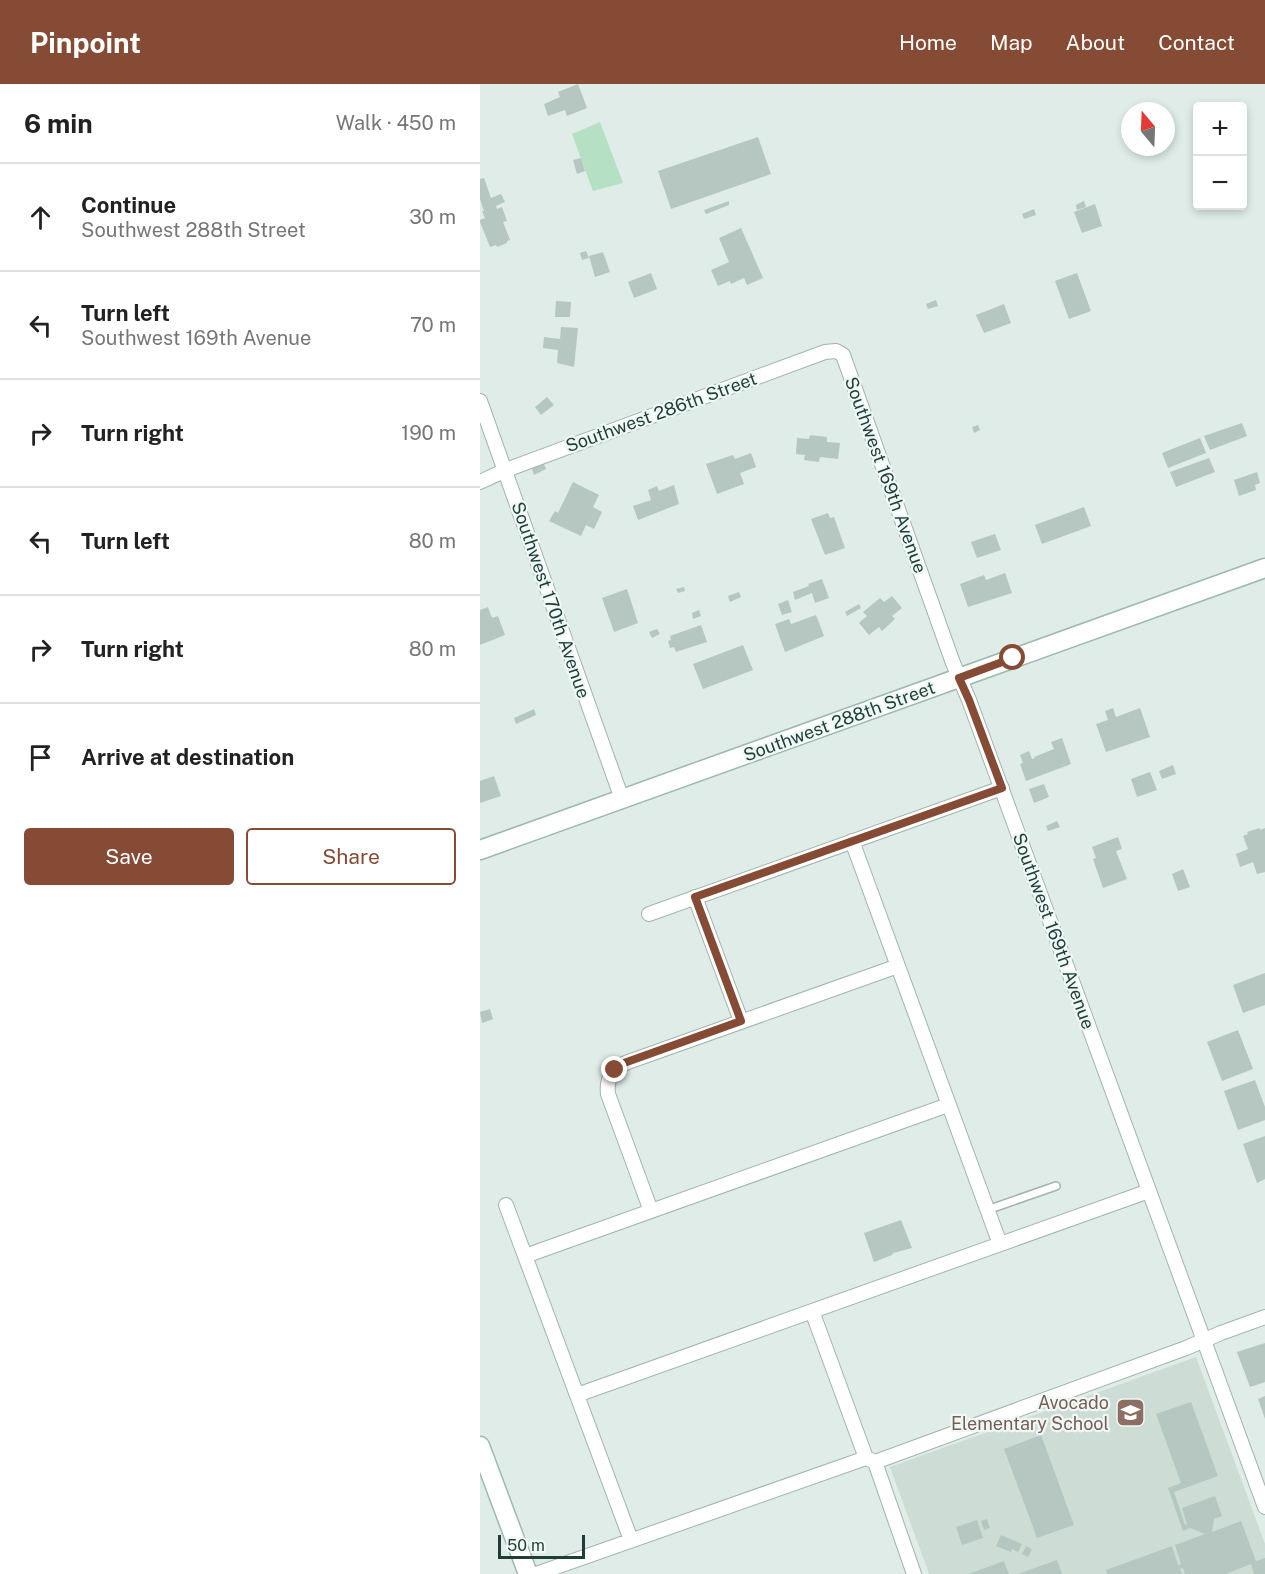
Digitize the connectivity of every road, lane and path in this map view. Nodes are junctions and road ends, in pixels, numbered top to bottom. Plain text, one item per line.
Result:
1 (843, 355) joint
2 (480, 401) edge
3 (506, 470) junction
4 (480, 482) edge
5 (1265, 568) edge
6 (959, 678) junction
7 (1002, 788) junction
8 (622, 799) junction
9 (852, 841) junction
10 (480, 850) edge
11 (695, 897) junction
12 (649, 914) dead end
13 (898, 966) junction
14 (741, 1021) junction
15 (948, 1105) junction
16 (1056, 1186) dead end
17 (1149, 1191) junction
18 (506, 1205) dead end
19 (987, 1210) junction
20 (651, 1211) junction
21 (1000, 1244) junction
22 (525, 1256) junction
23 (812, 1311) junction
24 (1265, 1317) edge
25 (1204, 1340) junction
26 (577, 1395) junction
27 (480, 1446) edge
28 (870, 1460) junction
29 (1265, 1507) edge
30 (631, 1540) junction
31 (528, 1574) edge
32 (536, 1574) edge
33 (914, 1574) edge

1 - 3 street, Southwest 286th Street
1 - 6 street, Southwest 169th Avenue
2 - 3 street, Southwest 170th Avenue
3 - 4 street, Southwest 286th Street
3 - 8 street, Southwest 170th Avenue
5 - 6 street, Southwest 288th Street
6 - 7 street, Southwest 169th Avenue
6 - 8 street, Southwest 288th Street
7 - 9 street
7 - 17 street, Southwest 169th Avenue
8 - 10 street, Southwest 288th Street
9 - 11 street
9 - 13 street
11 - 12 street
11 - 14 street
13 - 14 street
13 - 15 street
14 - 20 street
15 - 19 street
15 - 20 street
16 - 19 lane
17 - 21 street
17 - 25 street, Southwest 169th Avenue
18 - 22 street
19 - 21 street
20 - 22 street
21 - 23 street
22 - 26 street
23 - 26 street
23 - 28 street
24 - 25 street
25 - 28 street
25 - 29 street, Southwest 169th Avenue
26 - 30 street
27 - 31 street
28 - 30 street
28 - 33 street
30 - 32 street

